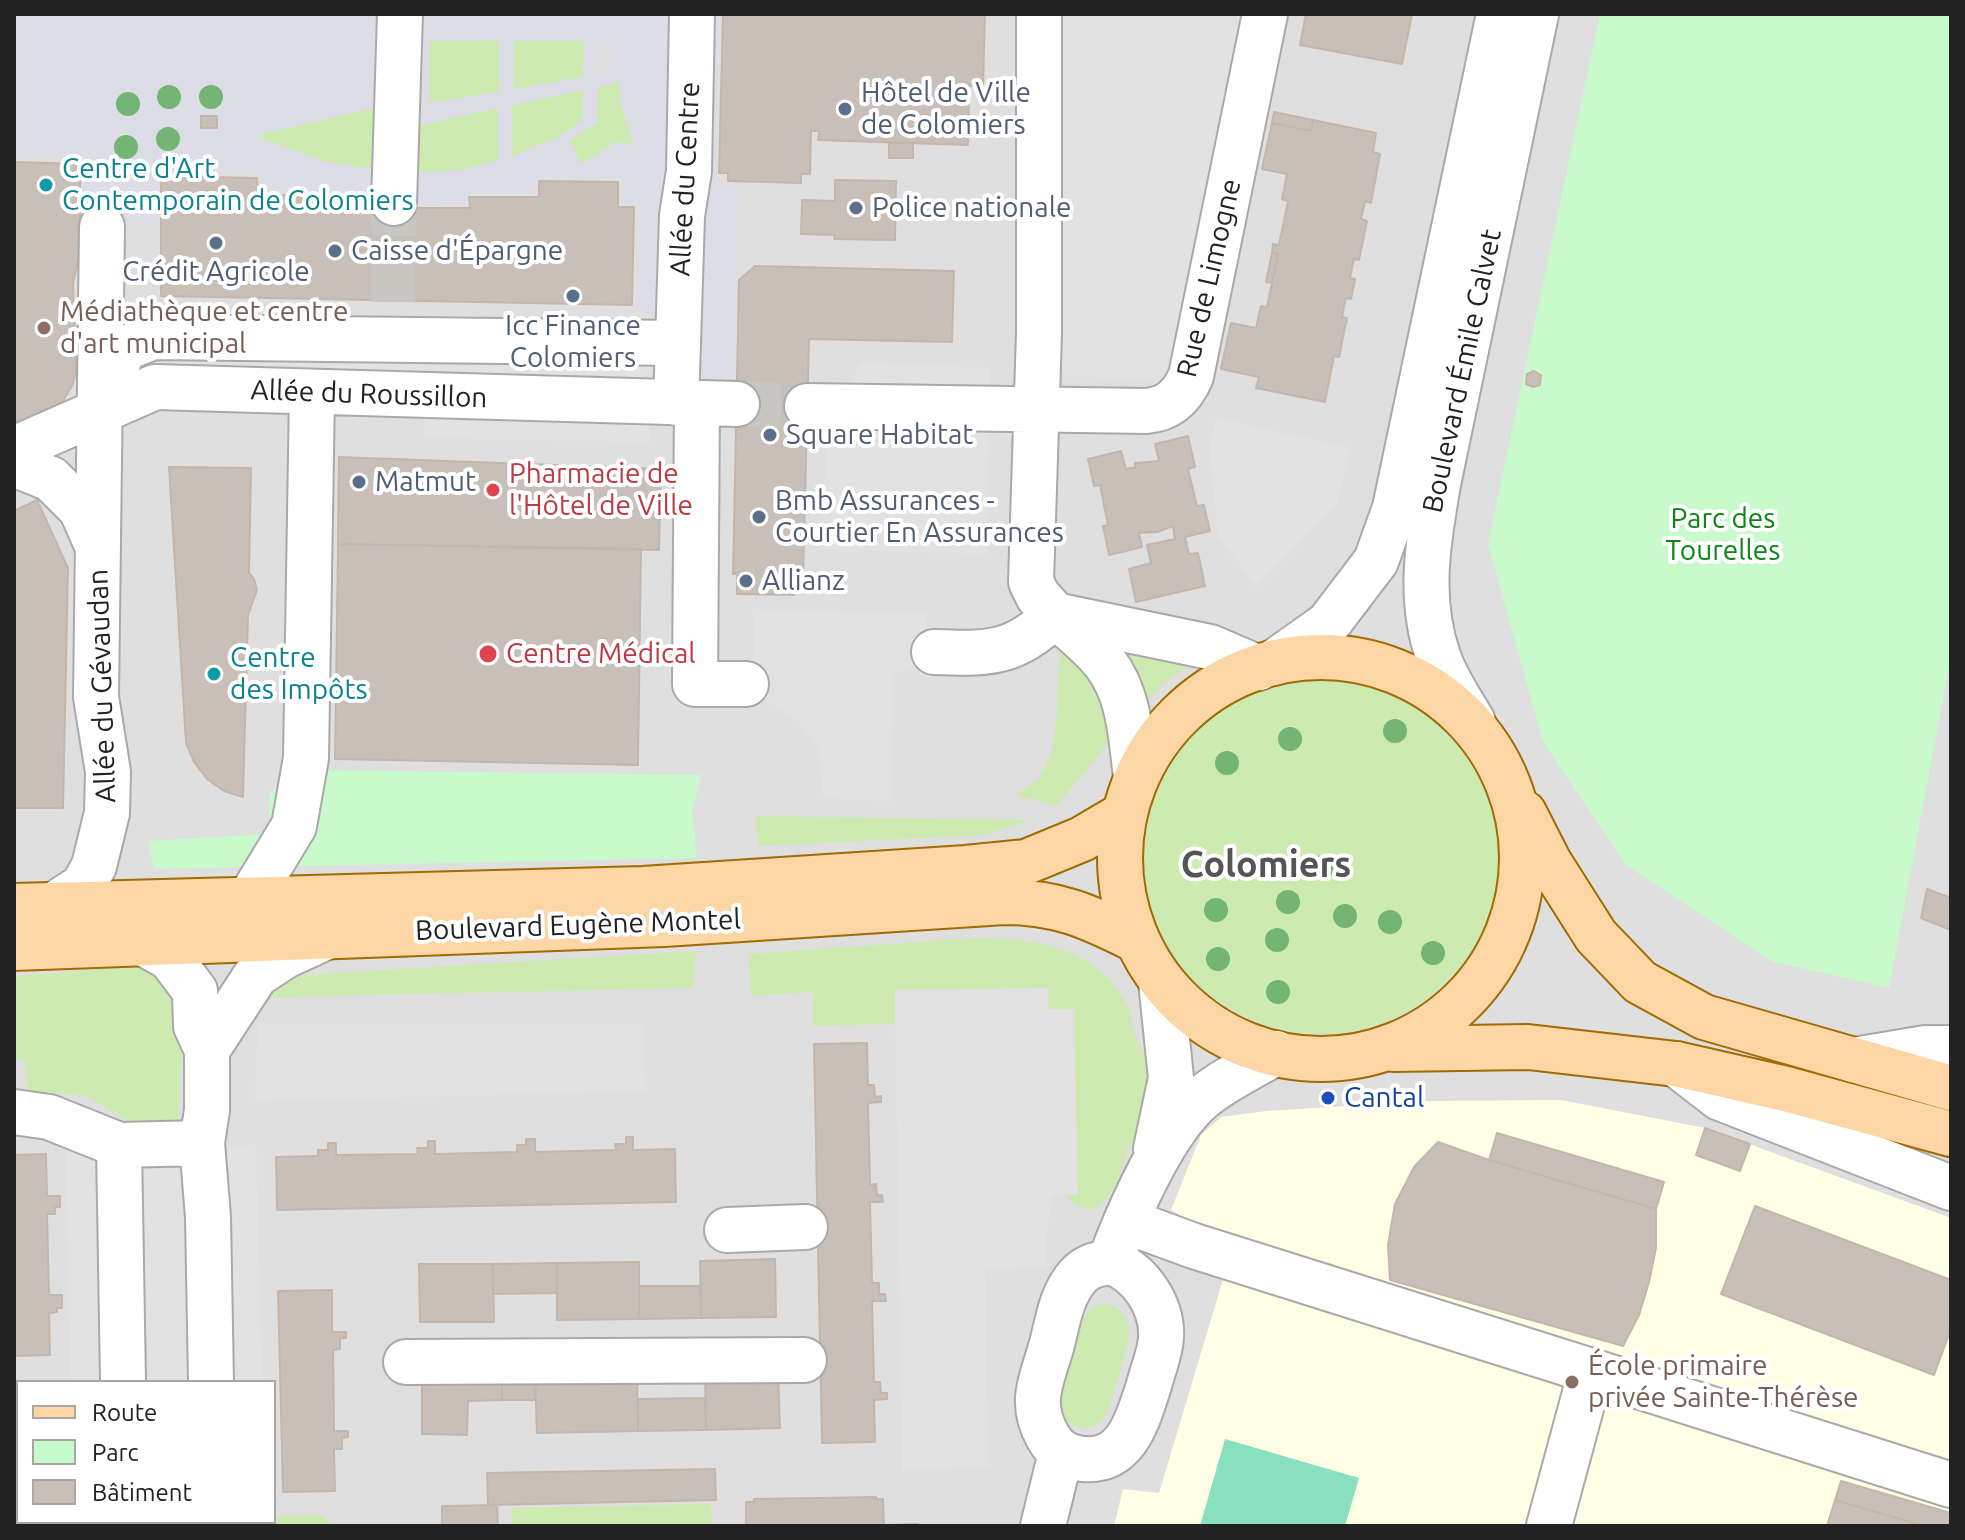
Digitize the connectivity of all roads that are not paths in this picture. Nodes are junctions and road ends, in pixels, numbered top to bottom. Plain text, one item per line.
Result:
1 (400, 14) edge
2 (692, 14) edge
3 (1039, 14) edge
4 (1265, 14) edge
5 (1499, 14) edge
6 (1536, 14) edge
7 (394, 203) tunnel mouth
8 (102, 227) dead end
9 (394, 320) junction
10 (678, 343) junction
11 (312, 393) junction
12 (392, 396) junction
13 (703, 403) junction
14 (807, 406) tunnel mouth
15 (1036, 410) junction
16 (100, 412) junction
17 (14, 449) edge
18 (14, 464) edge
19 (98, 547) junction
20 (1055, 615) junction
21 (934, 652) dead end
22 (1266, 666) junction
23 (746, 684) dead end
24 (1473, 722) junction
25 (1128, 797) junction
26 (1517, 800) junction
27 (249, 900) junction
28 (57, 903) junction
29 (14, 906) edge
30 (334, 934) junction
31 (1134, 939) junction
32 (141, 942) junction
33 (14, 948) edge
34 (1161, 981) junction
35 (1951, 1048) edge
36 (1393, 1049) junction
37 (207, 1050) junction
38 (1276, 1053) junction
39 (1854, 1060) junction
40 (1676, 1064) junction
41 (1951, 1088) edge
42 (14, 1112) edge
43 (1951, 1134) edge
44 (202, 1143) junction
45 (119, 1145) junction
46 (1152, 1165) junction
47 (1951, 1188) edge
48 (1126, 1221) junction
49 (805, 1227) dead end
50 (727, 1230) dead end
51 (1110, 1262) junction
52 (804, 1360) dead end
53 (406, 1362) dead end
54 (1591, 1371) junction
55 (123, 1380) edge
56 (211, 1380) edge
57 (1061, 1453) junction
58 (1951, 1485) edge
59 (1043, 1526) edge
60 (1549, 1526) edge

1 - 7 street
2 - 10 street, Allée du Centre
3 - 15 street
4 - 15 street, Rue de Limogne
5 - 22 street, Boulevard Émile Calvet
6 - 24 street, Boulevard Émile Calvet
8 - 16 street, Allée du Gévaudan
9 - 10 street
9 - 12 street
9 - 16 street
10 - 13 street, Allée du Centre
11 - 12 street, Allée du Roussillon
11 - 16 street, Allée du Roussillon
11 - 27 street
12 - 13 street, Allée du Roussillon
13 - 23 street
14 - 15 street
15 - 20 street
16 - 17 street, Allée du Roussillon
16 - 19 street, Allée du Gévaudan
18 - 19 street, Allée du Gévaudan
19 - 28 street, Allée du Gévaudan
20 - 21 street
20 - 22 street
20 - 25 street
22 - 24 main road
22 - 25 main road
24 - 26 main road
25 - 27 main road, Boulevard Eugène Montel
25 - 31 main road
26 - 36 main road
26 - 39 main road
27 - 28 main road, Boulevard Eugène Montel
28 - 29 main road, Boulevard Eugène Montel
30 - 31 main road, Boulevard Eugène Montel
30 - 32 main road, Boulevard Eugène Montel
30 - 37 street
31 - 34 main road
32 - 33 main road, Boulevard Eugène Montel
32 - 37 street
34 - 38 main road
34 - 46 street
35 - 39 street
36 - 38 main road
36 - 40 main road
37 - 44 street
38 - 46 street
39 - 41 main road
40 - 43 main road
40 - 47 street
42 - 45 street
44 - 45 street
44 - 56 street
45 - 55 street
46 - 48 street
48 - 51 street
48 - 54 street
49 - 50 street
51 - 57 street
51 - 57 street
52 - 53 street
54 - 58 street
54 - 60 street
57 - 59 street

